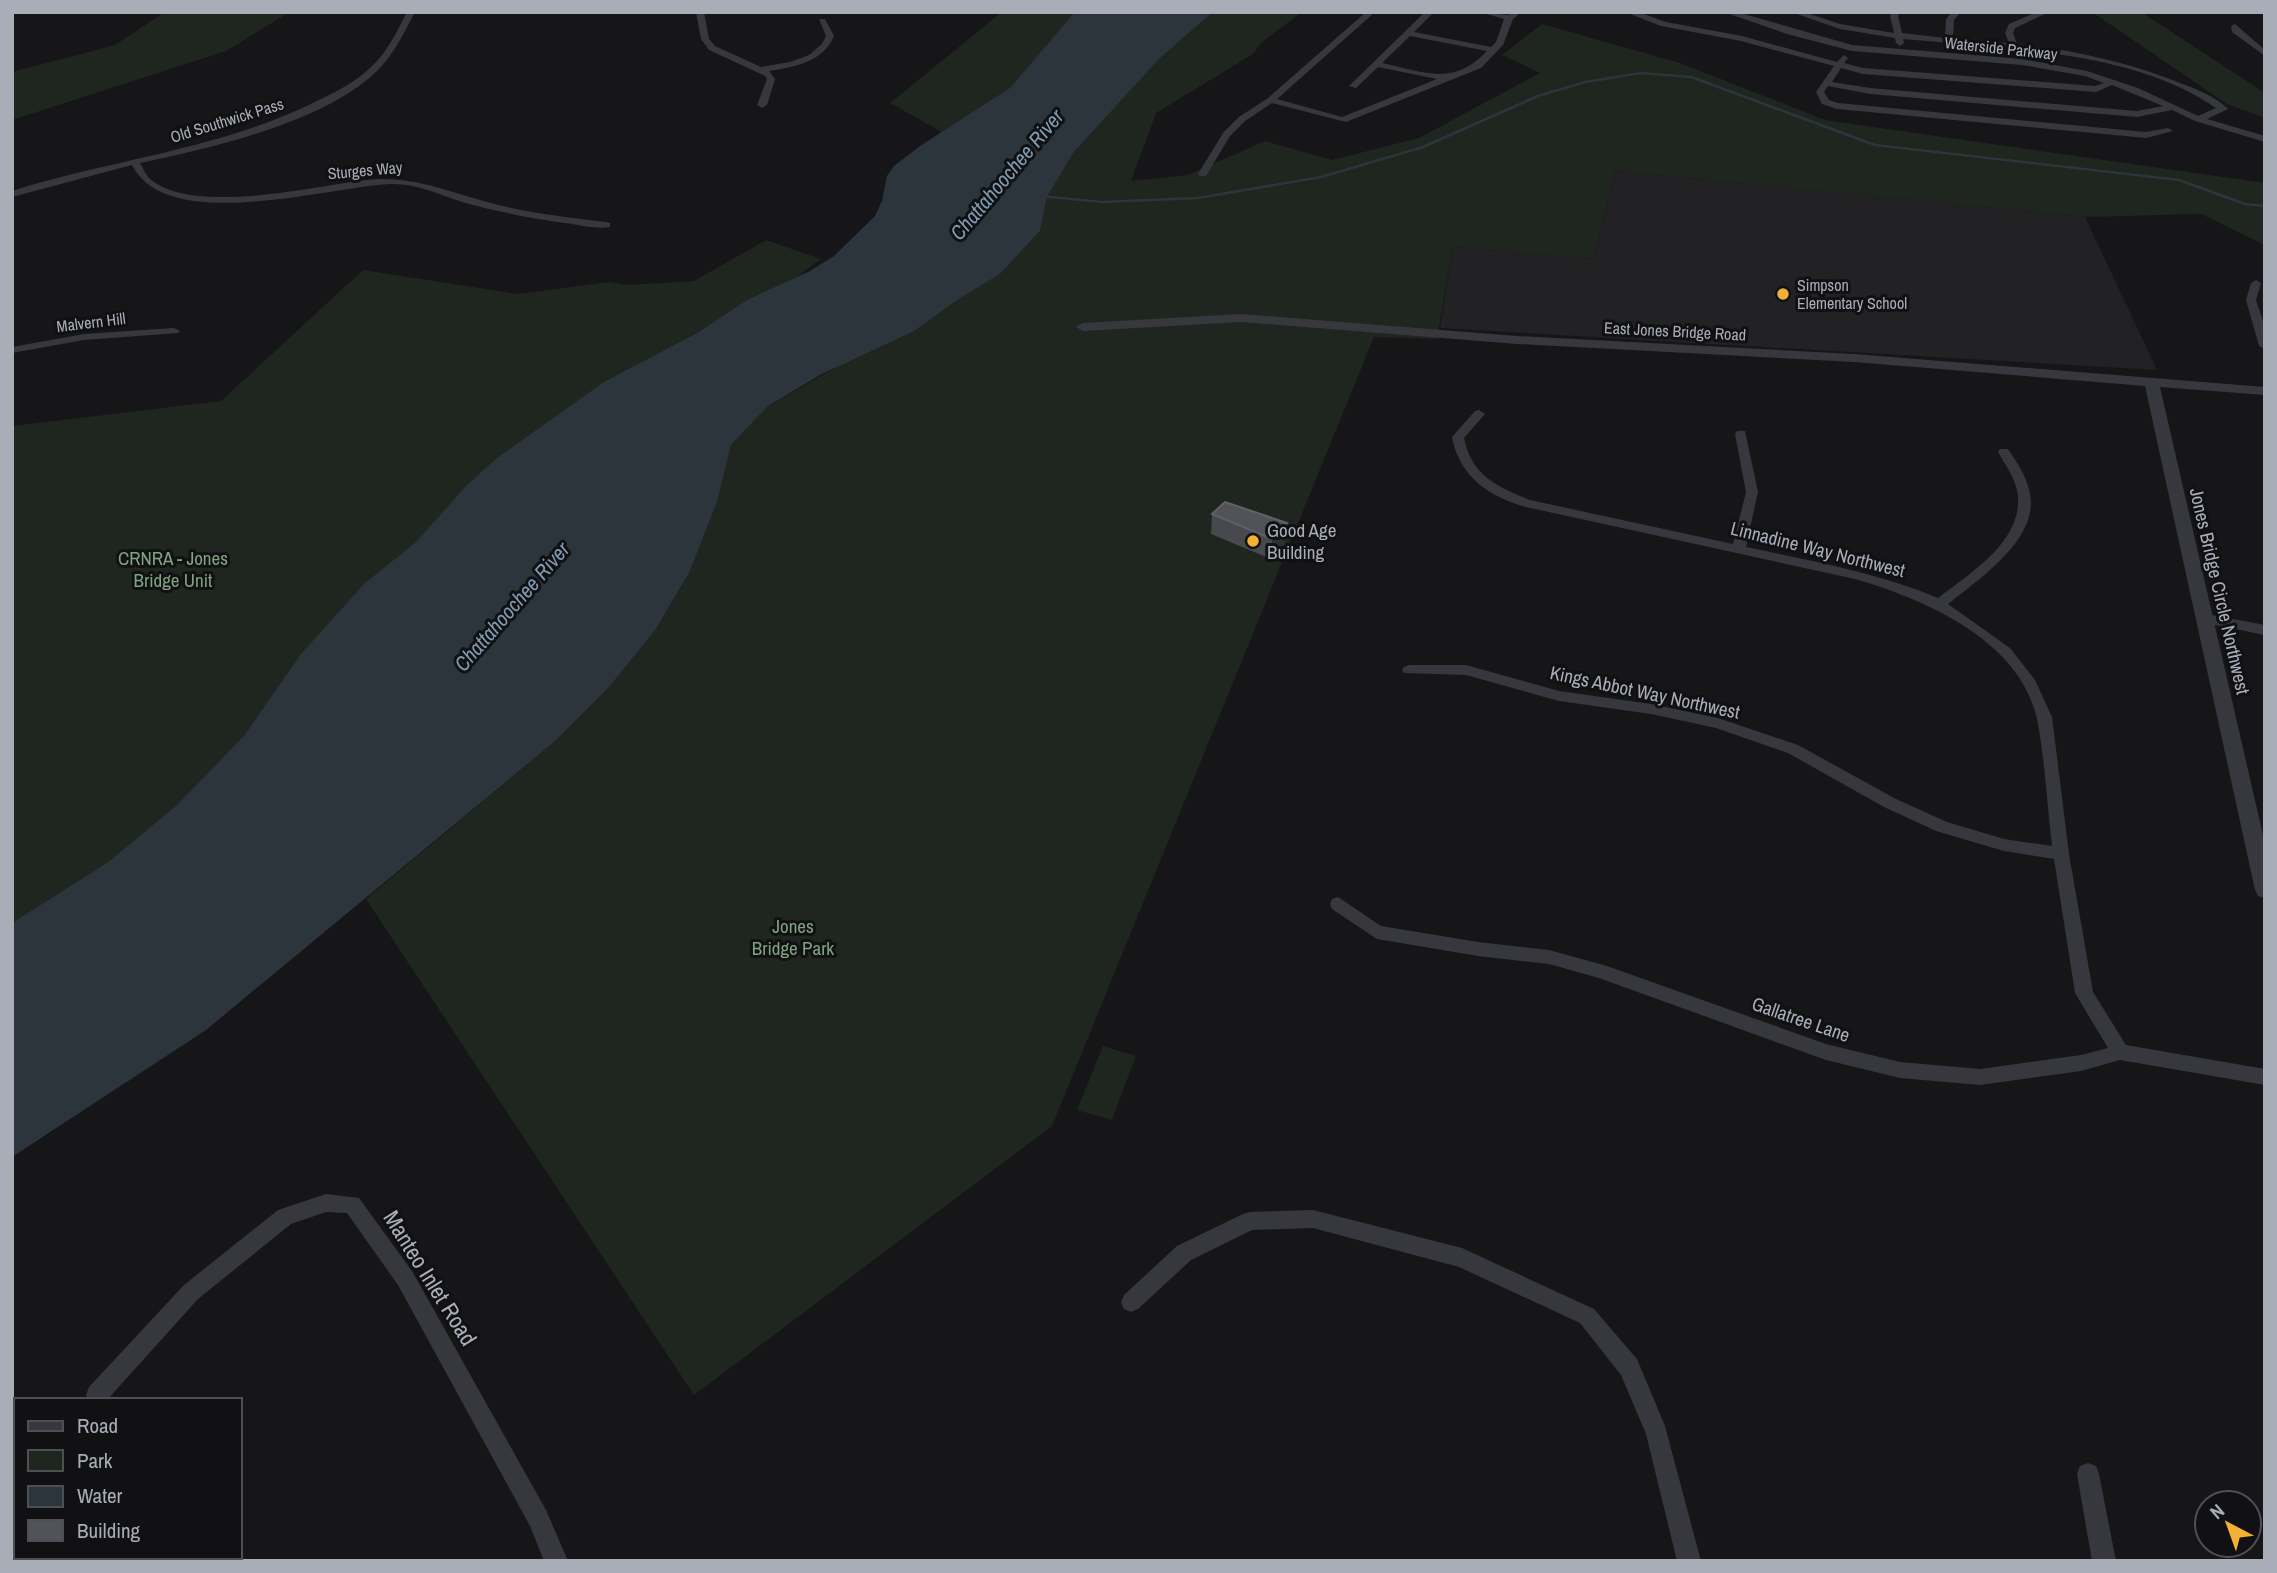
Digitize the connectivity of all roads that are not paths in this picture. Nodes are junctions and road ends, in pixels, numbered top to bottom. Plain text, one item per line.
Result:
1 (411, 12) edge
2 (699, 12) edge
3 (1371, 12) edge
4 (1430, 12) edge
5 (1484, 12) edge
6 (1629, 12) edge
7 (1728, 12) edge
8 (1795, 12) edge
9 (1896, 12) edge
10 (1957, 12) edge
11 (2045, 12) edge
12 (1513, 15) edge
13 (822, 21) dead end
14 (2235, 26) dead end
15 (1408, 33) junction
16 (1897, 35) junction
17 (1949, 39) junction
18 (2013, 44) junction
19 (1852, 48) junction
20 (1494, 50) junction
21 (1903, 52) junction
22 (2265, 54) edge
23 (2022, 62) junction
24 (1375, 64) junction
25 (1837, 65) junction
26 (763, 69) junction
27 (1449, 79) junction
28 (2113, 82) junction
29 (1825, 83) junction
30 (1353, 86) dead end
31 (1271, 100) junction
32 (762, 105) dead end
33 (2170, 108) junction
34 (2199, 119) junction
35 (2168, 131) dead end
36 (2265, 139) edge
37 (135, 162) junction
38 (1203, 174) dead end
39 (12, 194) edge
40 (606, 225) dead end
41 (2256, 284) dead end
42 (1083, 327) dead end
43 (174, 331) dead end
44 (2265, 346) edge
45 (12, 350) edge
46 (2151, 383) junction
47 (2265, 391) edge
48 (1479, 414) dead end
49 (1741, 433) dead end
50 (2004, 452) dead end
51 (1739, 548) junction
52 (1939, 604) junction
53 (2206, 619) junction
54 (2265, 630) edge
55 (1409, 670) dead end
56 (2061, 854) junction
57 (2265, 890) edge
58 (1338, 904) dead end
59 (2120, 1052) junction
60 (2265, 1077) edge
61 (1131, 1302) dead end
62 (97, 1395) dead end
63 (2088, 1474) dead end
64 (556, 1561) edge
65 (1689, 1561) edge
66 (2104, 1561) edge

1 - 37 street, Old Southwick Pass
2 - 26 street
3 - 31 street
4 - 15 street
5 - 12 street
6 - 25 street
7 - 19 street, Waterside Parkway
8 - 16 street
9 - 16 street
10 - 17 street
11 - 18 street
12 - 20 street
13 - 26 street
14 - 22 street
15 - 20 street
15 - 24 street
16 - 17 street
16 - 21 street
17 - 18 street
18 - 23 street
18 - 34 street
19 - 21 street, Waterside Parkway
19 - 25 street
20 - 27 street
21 - 23 street, Waterside Parkway
23 - 28 street, Waterside Parkway
24 - 27 street
24 - 30 street
25 - 28 street
25 - 29 street
26 - 32 street
27 - 31 street
28 - 33 street, Waterside Parkway
29 - 33 street
29 - 35 street
31 - 38 street
33 - 34 street, Waterside Parkway
34 - 36 street, Waterside Parkway
37 - 39 street, Old Southwick Pass
37 - 40 street, Sturges Way
41 - 44 street
42 - 46 street, East Jones Bridge Road
43 - 45 street, Malvern Hill
46 - 47 street, East Jones Bridge Road
46 - 53 street, Jones Bridge Circle Northwest
48 - 51 street, Linnadine Way Northwest
49 - 51 street
50 - 52 street
51 - 52 street, Linnadine Way Northwest
52 - 56 street, Linnadine Way Northwest
53 - 54 street
53 - 57 street, Jones Bridge Circle Northwest
55 - 56 street, Kings Abbot Way Northwest
56 - 59 street, Linnadine Way Northwest
58 - 59 street, Gallatree Lane
59 - 60 street, Gallatree Lane
61 - 65 street
62 - 64 street, Manteo Inlet Road
63 - 66 street

